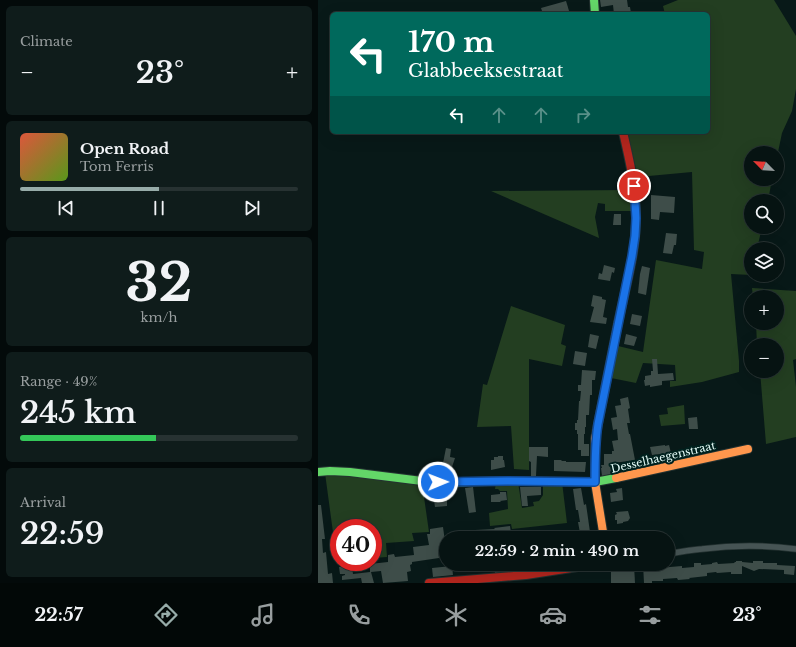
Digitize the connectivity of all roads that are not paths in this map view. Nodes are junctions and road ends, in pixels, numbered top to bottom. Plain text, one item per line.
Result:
1 (594, 0) edge
2 (595, 12) edge
3 (623, 134) edge
4 (748, 449) dead end
5 (318, 472) edge
6 (595, 482) junction
7 (603, 531) edge
8 (796, 550) edge
9 (675, 553) edge
10 (552, 571) edge
11 (498, 580) edge
12 (429, 583) edge

1 - 2 street
3 - 6 street
4 - 6 street, Desselhaegenstraat
5 - 6 street, Desselhaegenstraat
6 - 7 street
8 - 9 street
10 - 11 street
11 - 12 street

